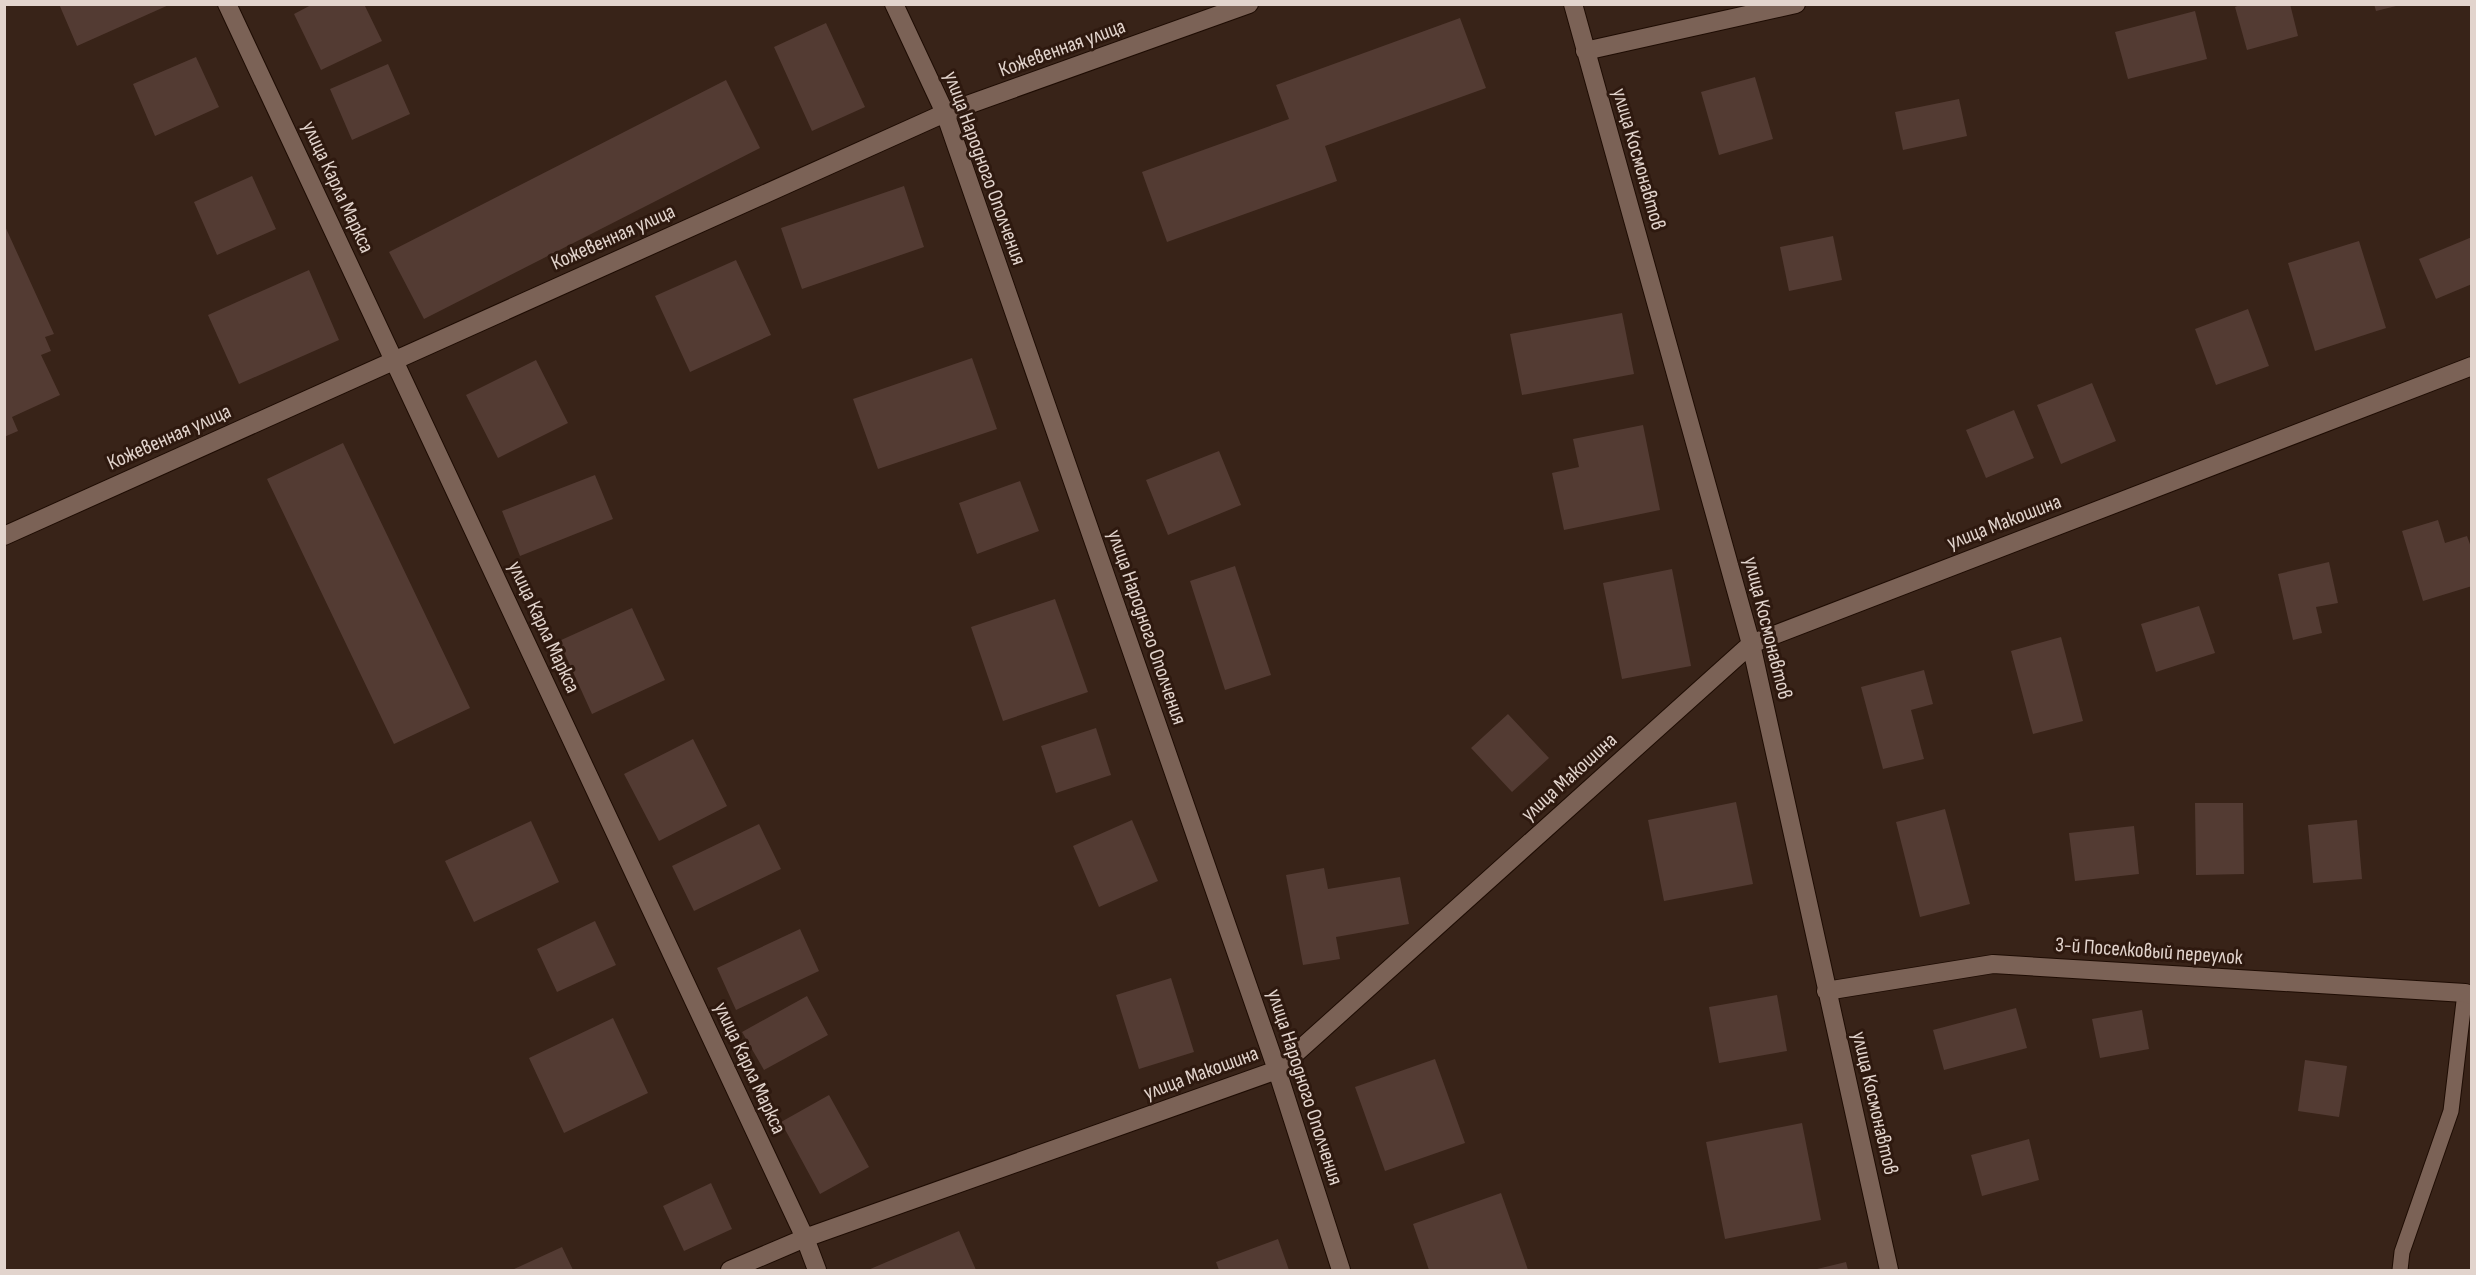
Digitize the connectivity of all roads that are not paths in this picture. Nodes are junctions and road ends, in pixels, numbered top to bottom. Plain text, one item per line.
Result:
1 (227, 4) edge
2 (894, 4) edge
3 (1249, 4) edge
4 (1573, 4) edge
5 (1796, 4) edge
6 (1585, 51) junction
7 (945, 113) junction
8 (394, 360) junction
9 (2472, 366) edge
10 (4, 536) edge
11 (1751, 644) junction
12 (1826, 991) junction
13 (2468, 994) edge
14 (1277, 1070) junction
15 (805, 1238) junction
16 (730, 1270) edge
17 (817, 1270) edge
18 (1341, 1270) edge
19 (1889, 1270) edge
20 (2400, 1270) edge

1 - 8 street, улица Карла Маркса
2 - 7 street, улица Народного Ополчения
3 - 7 street, Кожевенная улица
4 - 6 street, улица Космонавтов
5 - 6 street
6 - 11 street, улица Космонавтов
7 - 8 street, Кожевенная улица
7 - 14 street, улица Народного Ополчения
8 - 10 street, Кожевенная улица
8 - 15 street, улица Карла Маркса
9 - 11 street, улица Макошина
11 - 12 street, улица Космонавтов
11 - 14 street, улица Макошина
12 - 13 street, 3-й Поселковый переулок
12 - 19 street, улица Космонавтов
13 - 20 lane
14 - 15 street, улица Макошина
14 - 18 street, улица Народного Ополчения
15 - 16 street, улица Макошина
15 - 17 street, улица Карла Маркса

